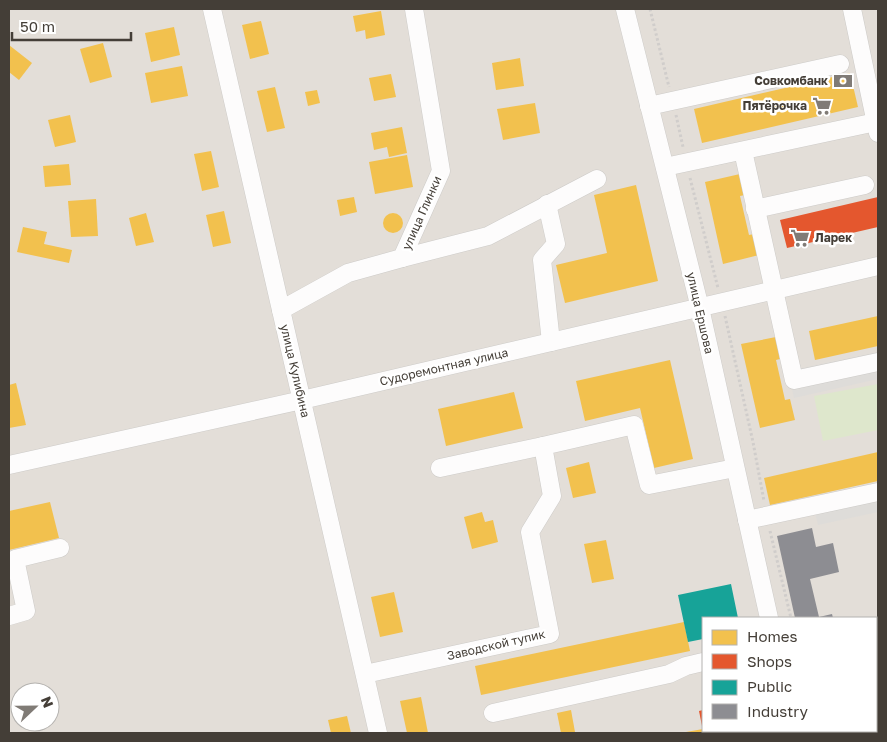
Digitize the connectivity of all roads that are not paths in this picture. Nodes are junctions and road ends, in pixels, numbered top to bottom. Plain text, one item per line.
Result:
1 (212, 9) edge
2 (414, 9) edge
3 (625, 9) edge
4 (852, 9) edge
5 (840, 64) dead end
6 (649, 106) junction
7 (877, 128) edge
8 (743, 150) junction
9 (664, 168) junction
10 (597, 179) dead end
11 (865, 185) dead end
12 (547, 204) junction
13 (755, 210) junction
14 (402, 258) junction
15 (878, 266) edge
16 (774, 290) junction
17 (700, 308) junction
18 (281, 310) junction
19 (551, 342) junction
20 (878, 362) edge
21 (302, 400) junction
22 (543, 446) junction
23 (9, 466) edge
24 (440, 468) dead end
25 (736, 468) junction
26 (878, 492) edge
27 (747, 520) junction
28 (60, 548) dead end
29 (9, 616) edge
30 (769, 617) edge
31 (702, 662) edge
32 (365, 674) junction
33 (493, 714) dead end
34 (378, 733) edge

1 - 18 street, улица Кулибина
2 - 14 street, улица Глинки
3 - 6 street, улица Ершова
4 - 7 street
5 - 6 street
6 - 9 street, улица Ершова
7 - 8 street
8 - 9 street
8 - 13 street
9 - 17 street, улица Ершова
10 - 12 street
11 - 13 street
12 - 14 street
12 - 19 street
13 - 16 street
14 - 18 street, улица Глинки
15 - 16 street, Судоремонтная улица
16 - 17 street, Судоремонтная улица
16 - 20 street
17 - 19 street, Судоремонтная улица
17 - 25 street, улица Ершова
18 - 21 street, улица Кулибина
19 - 21 street, Судоремонтная улица
21 - 23 street, Судоремонтная улица
21 - 32 street, улица Кулибина
22 - 24 street
22 - 25 street
22 - 32 street, Заводской тупик
25 - 27 street, улица Ершова
26 - 27 street
27 - 30 street, улица Ершова
28 - 29 street
31 - 33 street
32 - 34 street, улица Кулибина

